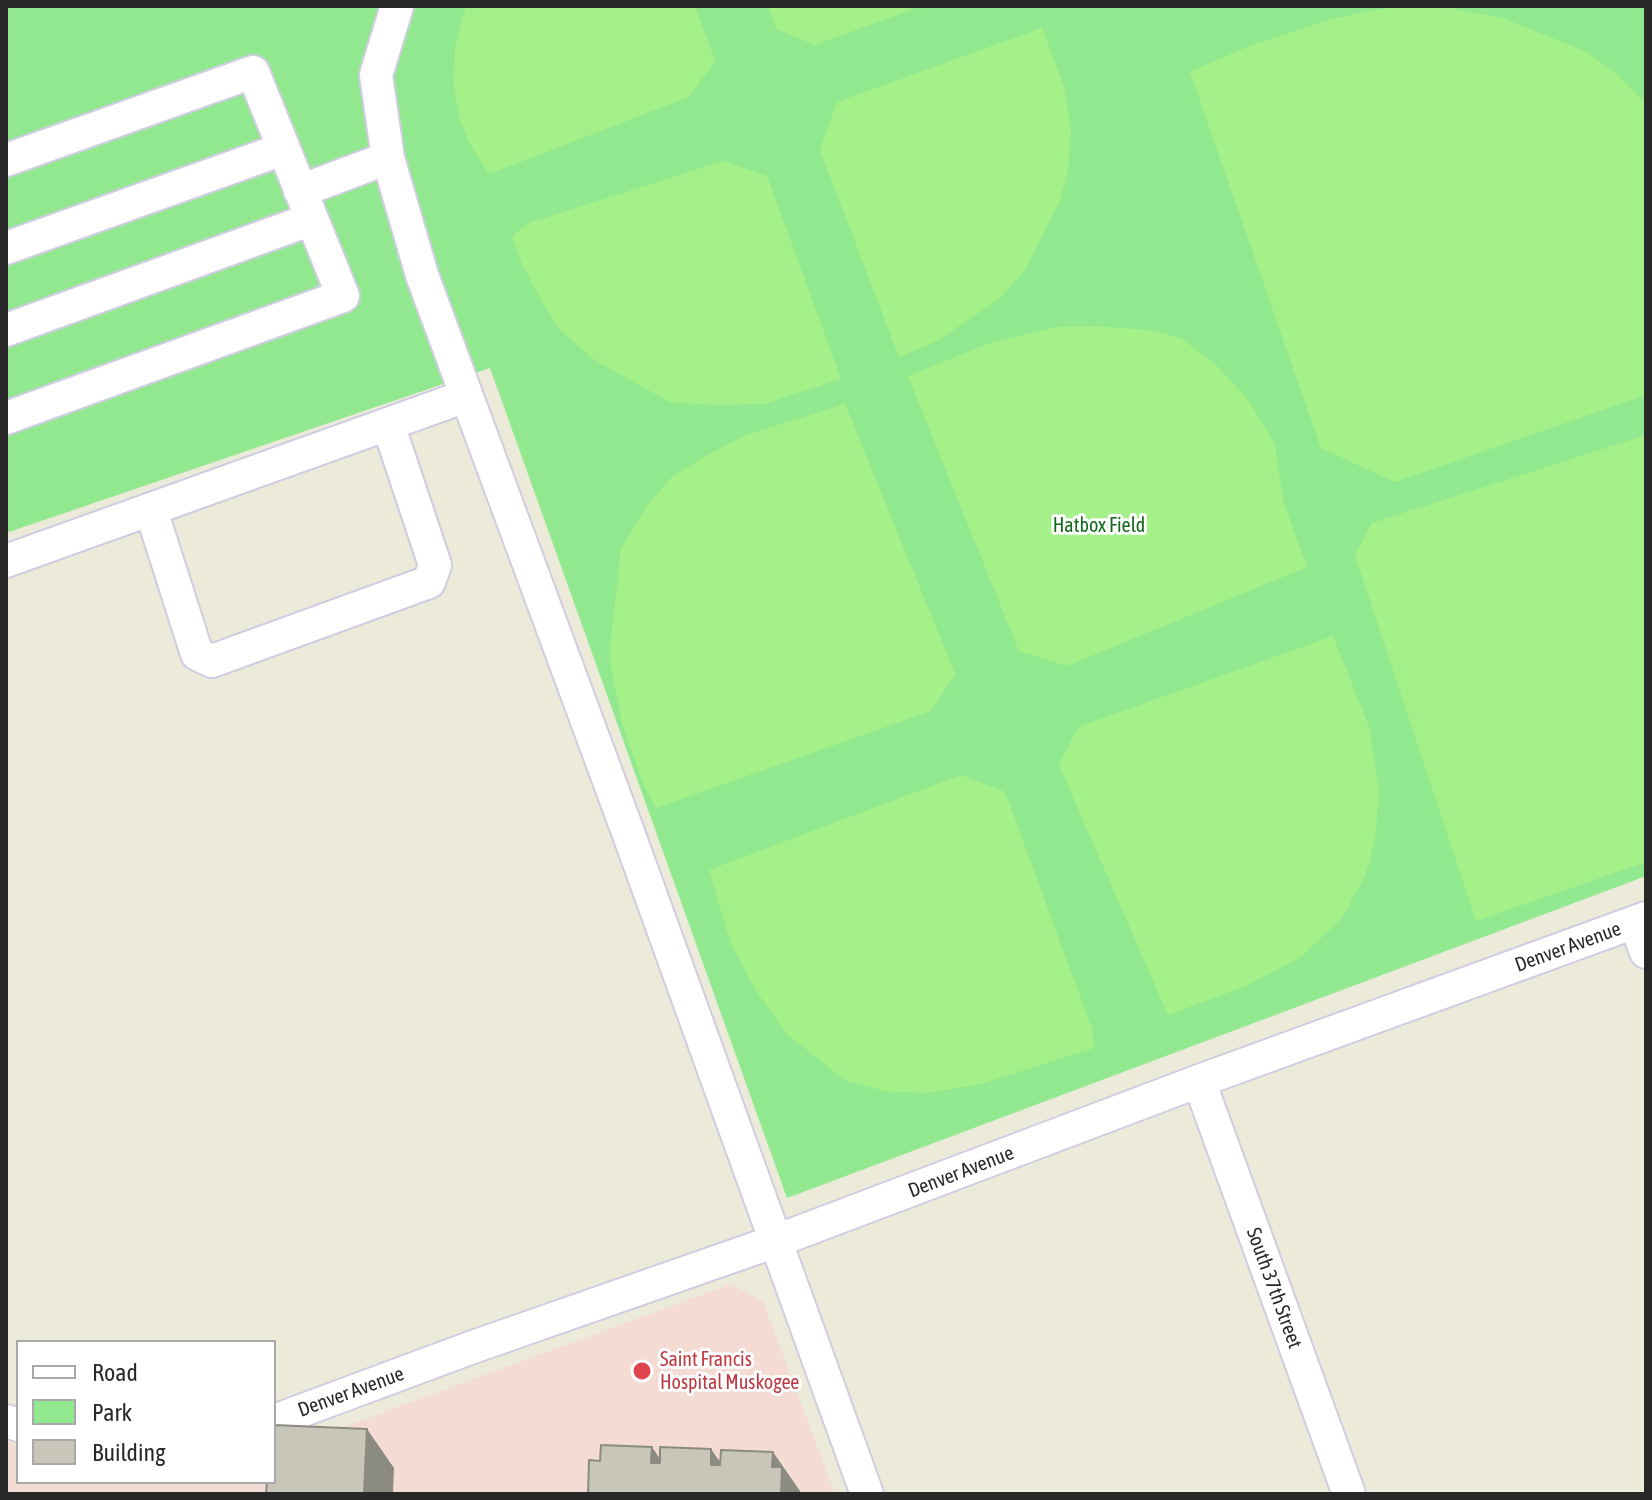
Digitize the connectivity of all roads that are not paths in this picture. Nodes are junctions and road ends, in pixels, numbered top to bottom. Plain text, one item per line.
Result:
1 (397, 6) edge
2 (283, 149) junction
3 (388, 158) junction
4 (6, 160) edge
5 (306, 205) junction
6 (6, 248) edge
7 (6, 330) edge
8 (466, 396) junction
9 (6, 418) edge
10 (388, 424) junction
11 (151, 510) junction
12 (6, 561) edge
13 (1641, 920) edge
14 (1646, 952) edge
15 (1199, 1081) junction
16 (776, 1241) junction
17 (276, 1420) edge
18 (867, 1494) edge
19 (1349, 1494) edge

1 - 3 street
2 - 4 street
2 - 5 street
2 - 6 street
3 - 5 street
3 - 8 street
5 - 7 street
5 - 9 street
8 - 10 street
8 - 16 street
10 - 11 street
10 - 11 street
11 - 12 street
13 - 14 street
13 - 15 street, Denver Avenue
15 - 16 street, Denver Avenue
15 - 19 street, South 37th Street
16 - 17 street, Denver Avenue
16 - 18 street

